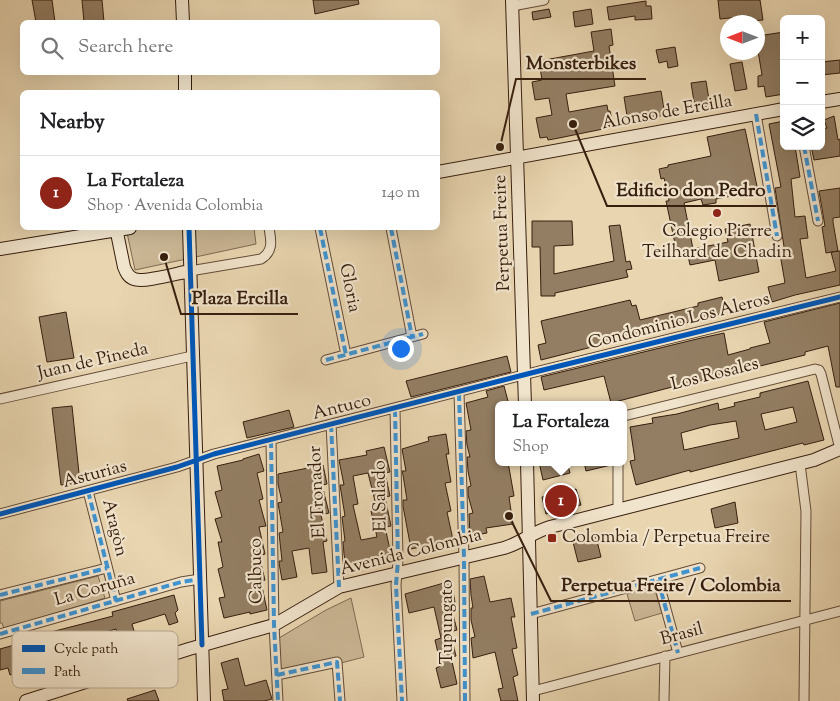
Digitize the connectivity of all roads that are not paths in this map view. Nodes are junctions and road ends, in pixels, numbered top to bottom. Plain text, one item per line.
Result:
1 (182, 0) edge
2 (544, 0) edge
3 (512, 3) edge
4 (183, 20) edge
5 (185, 75) edge
6 (186, 90) edge
7 (840, 99) edge
8 (825, 101) edge
9 (780, 110) edge
10 (756, 114) junction
11 (805, 150) edge
12 (518, 158) junction
13 (440, 172) edge
14 (818, 221) dead end
15 (110, 230) edge
16 (116, 230) edge
17 (189, 230) edge
18 (269, 230) edge
19 (320, 230) edge
20 (391, 230) edge
21 (777, 236) dead end
22 (0, 250) edge
23 (190, 271) junction
24 (840, 297) edge
25 (423, 334) dead end
26 (412, 337) junction
27 (346, 355) junction
28 (192, 356) junction
29 (326, 360) dead end
30 (524, 375) junction
31 (459, 392) junction
32 (0, 399) edge
33 (525, 401) edge
34 (395, 409) junction
35 (627, 415) edge
36 (331, 424) junction
37 (271, 440) junction
38 (840, 449) edge
39 (196, 461) junction
40 (800, 464) junction
41 (527, 466) edge
42 (618, 466) edge
43 (88, 491) junction
44 (618, 509) junction
45 (0, 514) edge
46 (529, 537) junction
47 (464, 558) junction
48 (107, 568) junction
49 (700, 568) dead end
50 (397, 573) junction
51 (200, 579) junction
52 (658, 580) junction
53 (339, 587) junction
54 (0, 595) edge
55 (116, 601) junction
56 (840, 610) edge
57 (531, 614) junction
58 (805, 620) junction
59 (274, 625) junction
60 (0, 634) edge
61 (202, 645) junction
62 (178, 653) edge
63 (678, 653) junction
64 (665, 656) junction
65 (277, 675) junction
66 (67, 688) edge
67 (533, 696) edge
68 (26, 701) edge
69 (204, 701) edge
70 (278, 701) edge
71 (340, 701) edge
72 (402, 701) edge
73 (465, 701) edge
74 (664, 701) edge
75 (804, 701) edge

1 - 4 street
2 - 3 street
3 - 12 street, Perpetua Freire
5 - 6 street
7 - 8 street
9 - 10 street, Alonso de Ercilla
10 - 12 street, Alonso de Ercilla
10 - 21 street
11 - 14 street
12 - 13 street, Alonso de Ercilla
12 - 30 street, Perpetua Freire
15 - 22 street
16 - 23 street
17 - 23 street
18 - 23 street
19 - 27 street, Gloria
20 - 26 street
23 - 28 street
24 - 30 street, Condominio Los Aleros
25 - 26 street
26 - 27 street
27 - 29 street
28 - 32 street, Juan de Pineda
28 - 39 street
30 - 31 street, Antuco
30 - 33 street, Perpetua Freire
31 - 34 street, Antuco
31 - 47 street, Tupungato
34 - 36 street, Antuco
34 - 50 street, El Salado
35 - 38 street, Los Rosales
36 - 37 street, Antuco
36 - 53 street, El Tronador
37 - 39 street, Antuco
37 - 59 street, Calbuco
38 - 40 street, Avenida Colombia
39 - 43 street, Asturias
39 - 51 street
40 - 44 street, Avenida Colombia
40 - 58 street
41 - 46 street
42 - 44 street
43 - 45 street, Asturias
43 - 48 street, Aragòn
44 - 46 street, Avenida Colombia
46 - 47 street, Avenida Colombia
46 - 57 street
47 - 50 street, Avenida Colombia
47 - 73 street, Tupungato
48 - 54 street
48 - 55 street, Aragòn
49 - 52 street
50 - 53 street, Avenida Colombia
50 - 72 street, El Salado
51 - 55 street, La Coruña
51 - 61 street
52 - 57 street
52 - 63 street
53 - 59 street, Avenida Colombia
55 - 60 street, La Coruña
56 - 58 street, Brasil
57 - 67 street
58 - 63 street, Brasil
58 - 75 street
59 - 61 street, Avenida Colombia
59 - 65 street, Calbuco
61 - 62 street, Avenida Colombia
61 - 69 street
63 - 64 street, Brasil
64 - 67 street, Brasil
64 - 74 street
65 - 70 street, Calbuco
65 - 71 street
66 - 68 street, Avenida Colombia

